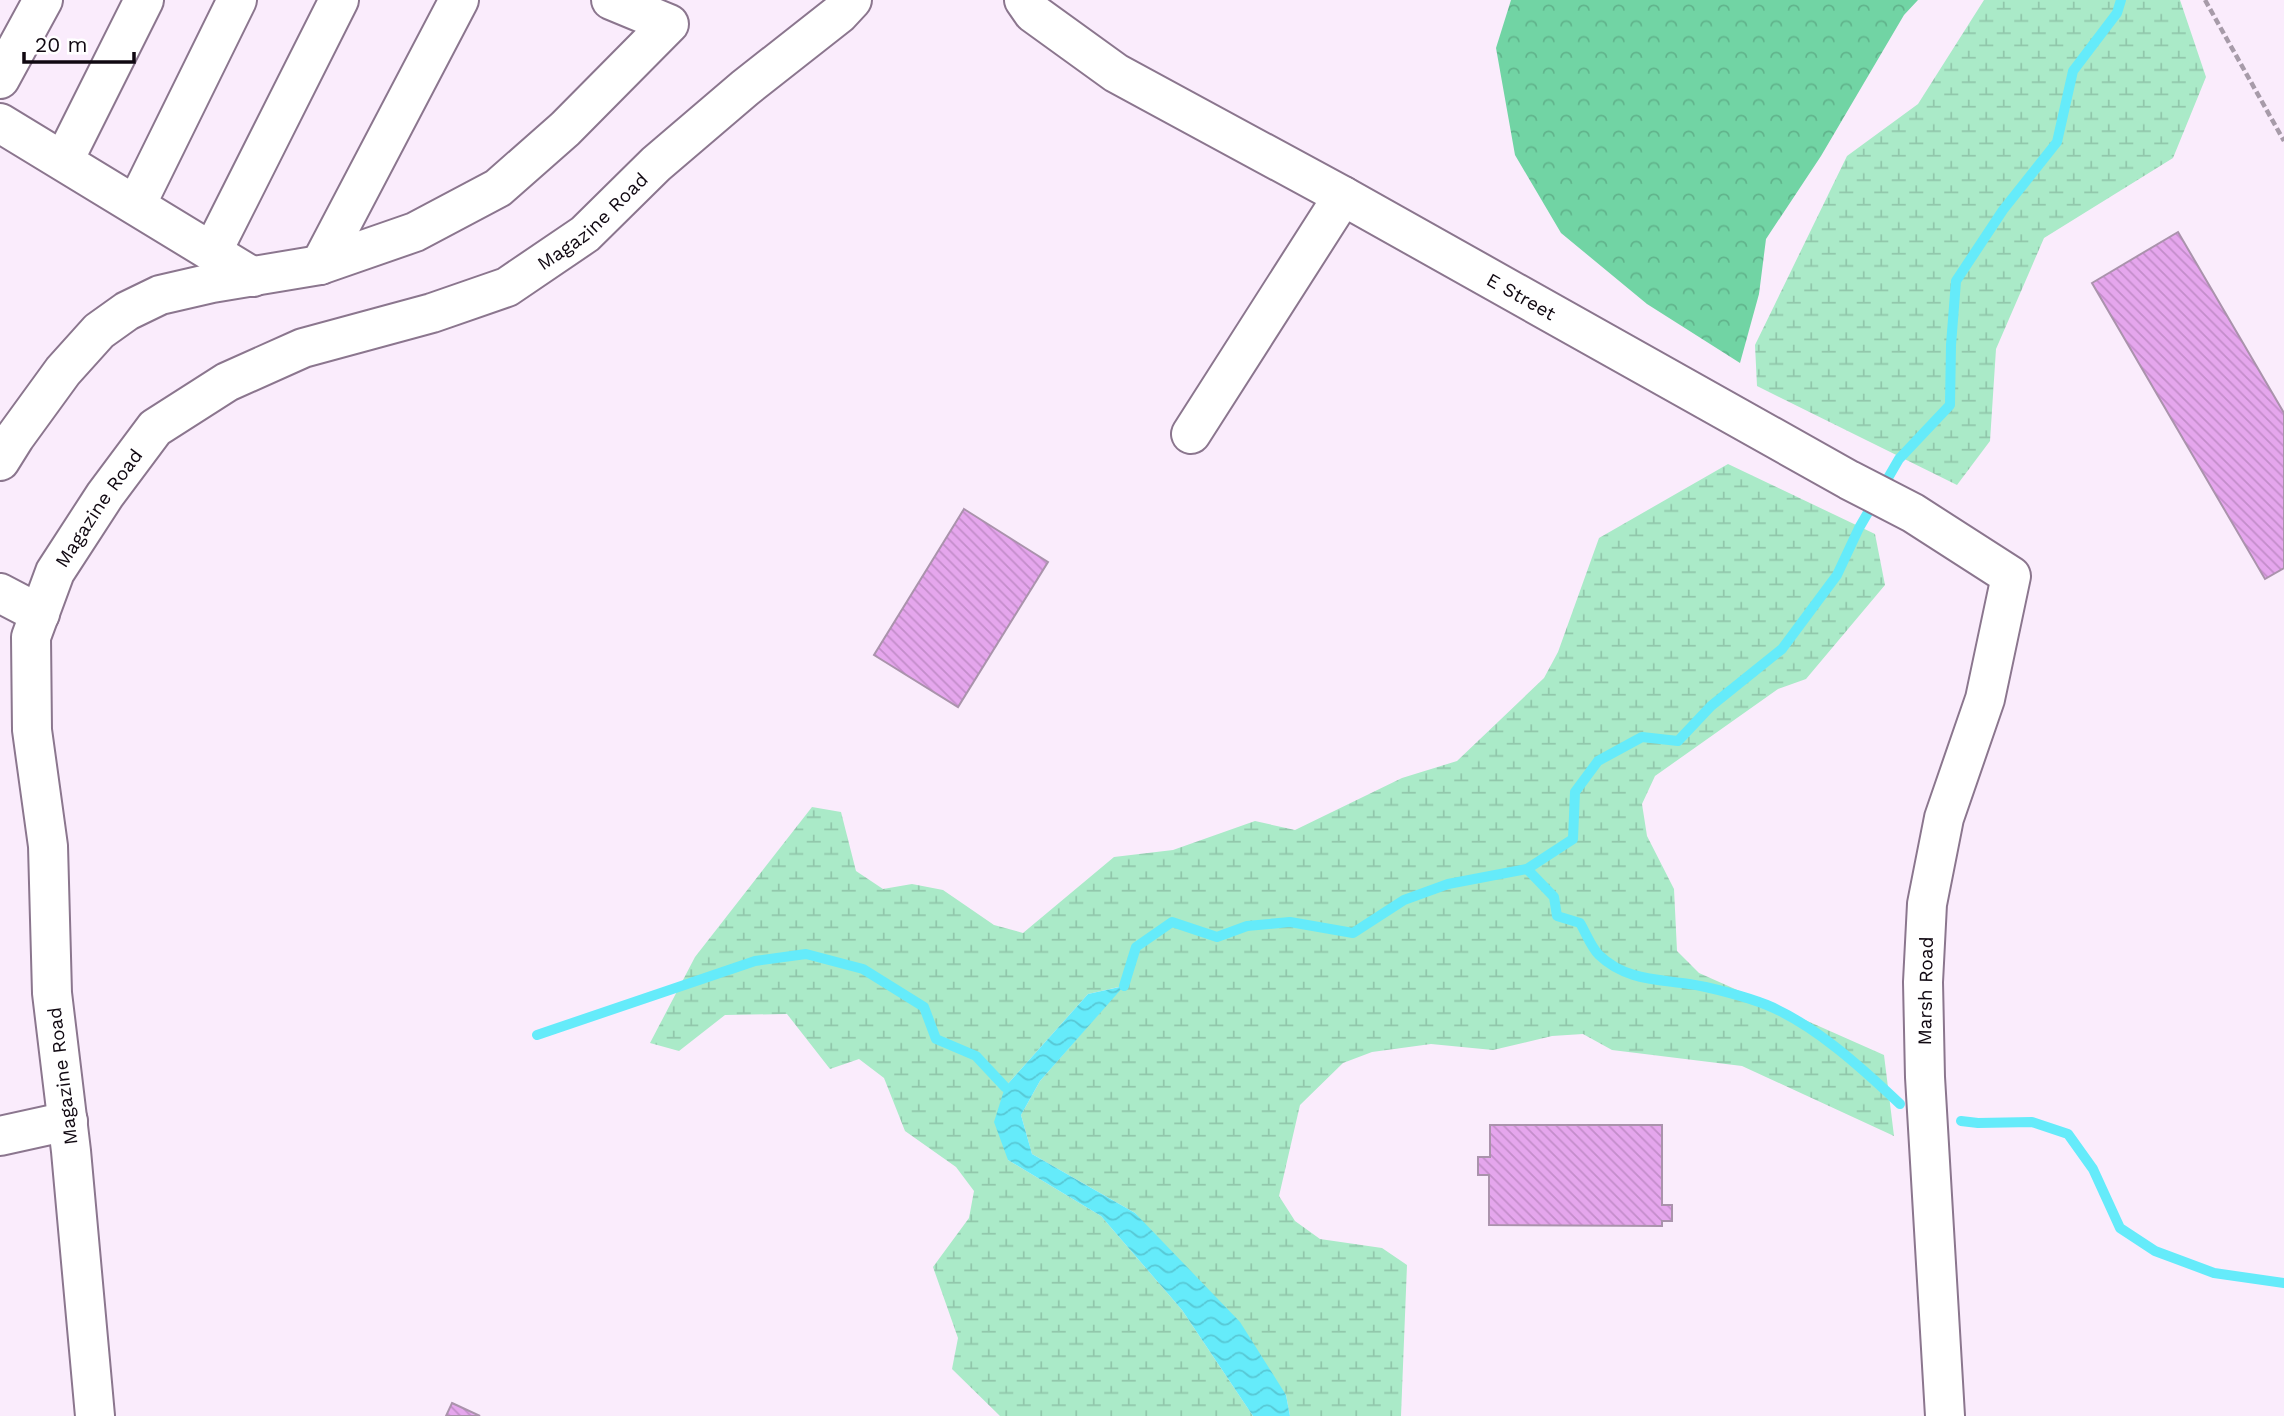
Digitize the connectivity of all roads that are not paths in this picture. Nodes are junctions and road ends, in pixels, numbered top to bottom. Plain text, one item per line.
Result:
1 (43, 0) edge
2 (144, 0) edge
3 (237, 0) edge
4 (340, 0) edge
5 (459, 0) edge
6 (611, 0) edge
7 (852, 0) edge
8 (994, 0) edge
9 (1029, 7) edge
10 (679, 12) edge
11 (0, 79) edge
12 (0, 123) edge
13 (64, 160) junction
14 (1342, 196) junction
15 (136, 205) junction
16 (212, 252) junction
17 (320, 265) junction
18 (253, 277) junction
19 (1191, 435) dead end
20 (0, 461) edge
21 (2011, 576) joint
22 (0, 593) edge
23 (40, 614) junction
24 (68, 1121) junction
25 (0, 1136) edge
26 (95, 1416) edge
27 (1945, 1416) edge

1 - 11 street
2 - 13 street
3 - 15 street
4 - 16 street
5 - 17 street
6 - 10 street
7 - 23 street, Magazine Road
8 - 9 street, E Street
9 - 14 street, E Street
10 - 17 street
12 - 13 street
13 - 15 street
14 - 19 street
14 - 21 street, E Street
15 - 16 street
16 - 18 street
17 - 18 street
18 - 20 street
21 - 27 street, Marsh Road
22 - 23 street
23 - 24 street, Magazine Road
24 - 25 street
24 - 26 street, Magazine Road

